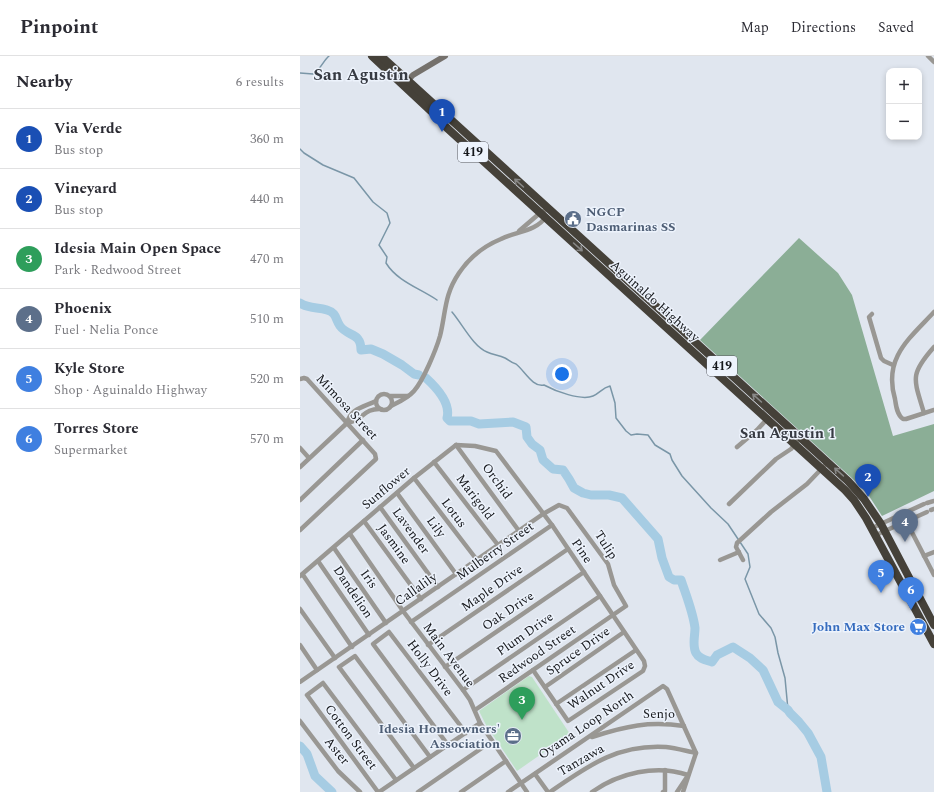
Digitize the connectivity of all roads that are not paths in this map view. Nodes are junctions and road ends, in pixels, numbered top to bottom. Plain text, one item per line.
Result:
1 (372, 56) edge
2 (381, 56) edge
3 (445, 56) edge
4 (928, 56) edge
5 (934, 62) edge
6 (405, 83) junction
7 (548, 209) junction
8 (542, 215) junction
9 (934, 312) edge
10 (872, 314) dead end
11 (934, 347) edge
12 (893, 365) junction
13 (725, 369) junction
14 (719, 375) junction
15 (300, 379) edge
16 (390, 396) junction
17 (410, 396) junction
18 (376, 401) junction
19 (391, 406) junction
20 (382, 409) junction
21 (934, 410) edge
22 (773, 412) junction
23 (924, 413) junction
24 (767, 419) junction
25 (347, 423) junction
26 (801, 437) junction
27 (363, 440) junction
28 (795, 444) junction
29 (456, 445) junction
30 (737, 447) dead end
31 (300, 448) edge
32 (309, 458) junction
33 (434, 462) junction
34 (825, 465) junction
35 (300, 467) edge
36 (414, 478) junction
37 (397, 493) junction
38 (300, 500) edge
39 (934, 501) edge
40 (728, 504) dead end
41 (380, 507) junction
42 (931, 510) edge
43 (902, 513) junction
44 (543, 514) junction
45 (364, 521) junction
46 (906, 521) junction
47 (552, 525) junction
48 (883, 528) junction
49 (300, 530) edge
50 (519, 531) junction
51 (874, 532) junction
52 (350, 534) junction
53 (498, 545) junction
54 (334, 548) junction
55 (568, 549) junction
56 (739, 552) junction
57 (934, 552) edge
58 (924, 556) junction
59 (477, 560) junction
60 (720, 560) dead end
61 (742, 560) dead end
62 (318, 561) junction
63 (584, 572) junction
64 (456, 574) junction
65 (301, 575) edge
66 (934, 575) edge
67 (438, 587) junction
68 (600, 596) junction
69 (421, 599) junction
70 (300, 609) edge
71 (403, 611) junction
72 (613, 615) junction
73 (411, 622) junction
74 (386, 623) junction
75 (934, 625) edge
76 (624, 632) junction
77 (369, 635) junction
78 (934, 644) edge
79 (300, 645) edge
80 (428, 645) junction
81 (352, 646) junction
82 (636, 650) junction
83 (334, 658) junction
84 (646, 666) joint
85 (445, 667) junction
86 (317, 670) junction
87 (533, 670) junction
88 (300, 682) edge
89 (545, 687) junction
90 (463, 690) junction
91 (556, 704) junction
92 (475, 710) junction
93 (300, 721) edge
94 (480, 723) junction
95 (684, 726) junction
96 (466, 733) junction
97 (587, 738) junction
98 (492, 741) junction
99 (448, 745) junction
100 (696, 753) junction
101 (430, 757) junction
102 (506, 761) junction
103 (414, 768) junction
104 (665, 770) junction
105 (535, 774) junction
106 (688, 775) junction
107 (396, 780) junction
108 (521, 783) junction
109 (360, 792) edge
110 (378, 792) edge
111 (418, 792) edge
112 (461, 792) edge
113 (508, 792) edge
114 (527, 792) edge
115 (549, 792) edge
116 (592, 792) edge
117 (663, 792) edge
118 (677, 792) edge
119 (683, 792) edge

1 - 6 highway, Aguinaldo Highway / 419
2 - 6 highway, Aguinaldo Highway / 419
3 - 6 street
4 - 5 street
7 -> 6 highway, Aguinaldo Highway / 419
6 - 8 highway, Aguinaldo Highway / 419
7 - 8 street
7 - 13 highway, Aguinaldo Highway / 419
8 -> 14 highway, Aguinaldo Highway / 419
8 - 17 street
9 - 12 street
10 - 12 street
11 - 23 street
12 - 23 street
13 - 14 highway
22 -> 13 highway, Aguinaldo Highway / 419
14 - 24 highway, Aguinaldo Highway / 419
15 - 25 street, Mimosa Street
16 - 17 street
16 - 18 street
16 - 19 street
17 - 19 street
18 - 20 street
18 - 25 street
19 - 20 street
20 - 25 street
21 - 23 street
22 - 24 street
22 - 26 highway, Aguinaldo Highway / 419
24 - 28 highway, Aguinaldo Highway / 419
24 - 30 street
25 - 27 street, Mimosa Street
25 - 32 street
26 - 28 street
26 - 34 highway, Aguinaldo Highway / 419
27 - 38 street
27 - 49 street, Mimosa Street
28 - 34 highway, Aguinaldo Highway / 419
28 - 40 street
29 - 33 street, Sunflower
29 - 44 street, Pine
29 - 50 street, Orchid
31 - 32 street
32 - 35 street
33 - 36 street, Sunflower
33 - 53 street, Marigold
48 -> 34 highway, Aguinaldo Highway / 419
34 - 51 highway, Aguinaldo Highway / 419
34 - 56 street
36 - 37 street, Sunflower
36 - 59 street, Lotus
37 - 41 street, Sunflower
37 - 64 street, Lily
39 - 43 street
41 - 45 street, Sunflower
41 - 67 street, Lavender
42 - 46 street
43 - 46 street
43 - 48 street
44 - 47 street, Pine
44 - 50 street, Callalily
44 - 72 street, Tulip
45 - 52 street, Sunflower
45 - 69 street, Jasmine
46 - 48 street
46 - 58 street
47 - 55 street, Pine
47 - 73 street, Mulberry Street
48 - 51 street
48 - 51 street
48 - 75 highway, Aguinaldo Highway / 419
50 - 53 street, Callalily
51 - 78 highway, Aguinaldo Highway / 419
52 - 54 street, Sunflower
52 - 71 street, Main Avenue
53 - 59 street, Callalily
54 - 62 street, Sunflower
54 - 74 street, Iris
55 - 63 street, Pine
55 - 80 street, Maple Drive
56 - 60 street
56 - 61 street
57 - 58 street
58 - 66 street
59 - 64 street, Callalily
62 - 65 street, Sunflower
62 - 77 street, Dandelion
63 - 68 street, Pine
63 - 85 street, Oak Drive
64 - 67 street, Callalily
65 - 81 street
67 - 69 street, Callalily
68 - 72 street, Pine
68 - 90 street, Plum Drive
69 - 71 street, Callalily
70 - 83 street
71 - 73 street, Main Avenue
71 - 74 street, Callalily
72 - 76 street, Pine
72 - 87 street, Redwood Street
73 - 80 street, Main Avenue
74 - 77 street, Callalily
76 - 82 street, Pine
76 - 89 street, Spruce Drive
77 - 81 street, Callalily
79 - 86 street
80 - 85 street, Main Avenue
81 - 83 street, Callalily
82 - 84 street, Pine
82 - 91 street
83 - 86 street, Callalily
84 - 91 street, Walnut Drive
85 - 90 street, Main Avenue
86 - 88 street, Callalily
87 - 89 street
87 - 92 street, Redwood Street
89 - 91 street
90 - 92 street, Main Avenue
92 - 94 street, Main Avenue
93 - 109 street, Aster
94 - 96 street
94 - 98 street, Main Avenue
95 - 97 street, Senjo
95 - 97 street, Oyama Loop North
95 - 100 street
96 - 99 street
96 - 99 street, Holly Drive
97 - 105 street, Oyama Loop North
98 - 102 street, Main Avenue
98 - 111 street
99 - 101 street
100 - 106 street
100 - 115 street, Tanzawa
101 - 103 street
101 - 103 street
102 - 108 street, Main Avenue
102 - 112 street
103 - 107 street
104 - 106 street
104 - 116 street
104 - 117 street
105 - 108 street, Oyama Loop North
105 - 115 street
106 - 118 street
106 - 119 street
107 - 110 street
107 - 110 street, Cotton Street
108 - 113 street, Oyama Loop North
108 - 114 street, Main Avenue

